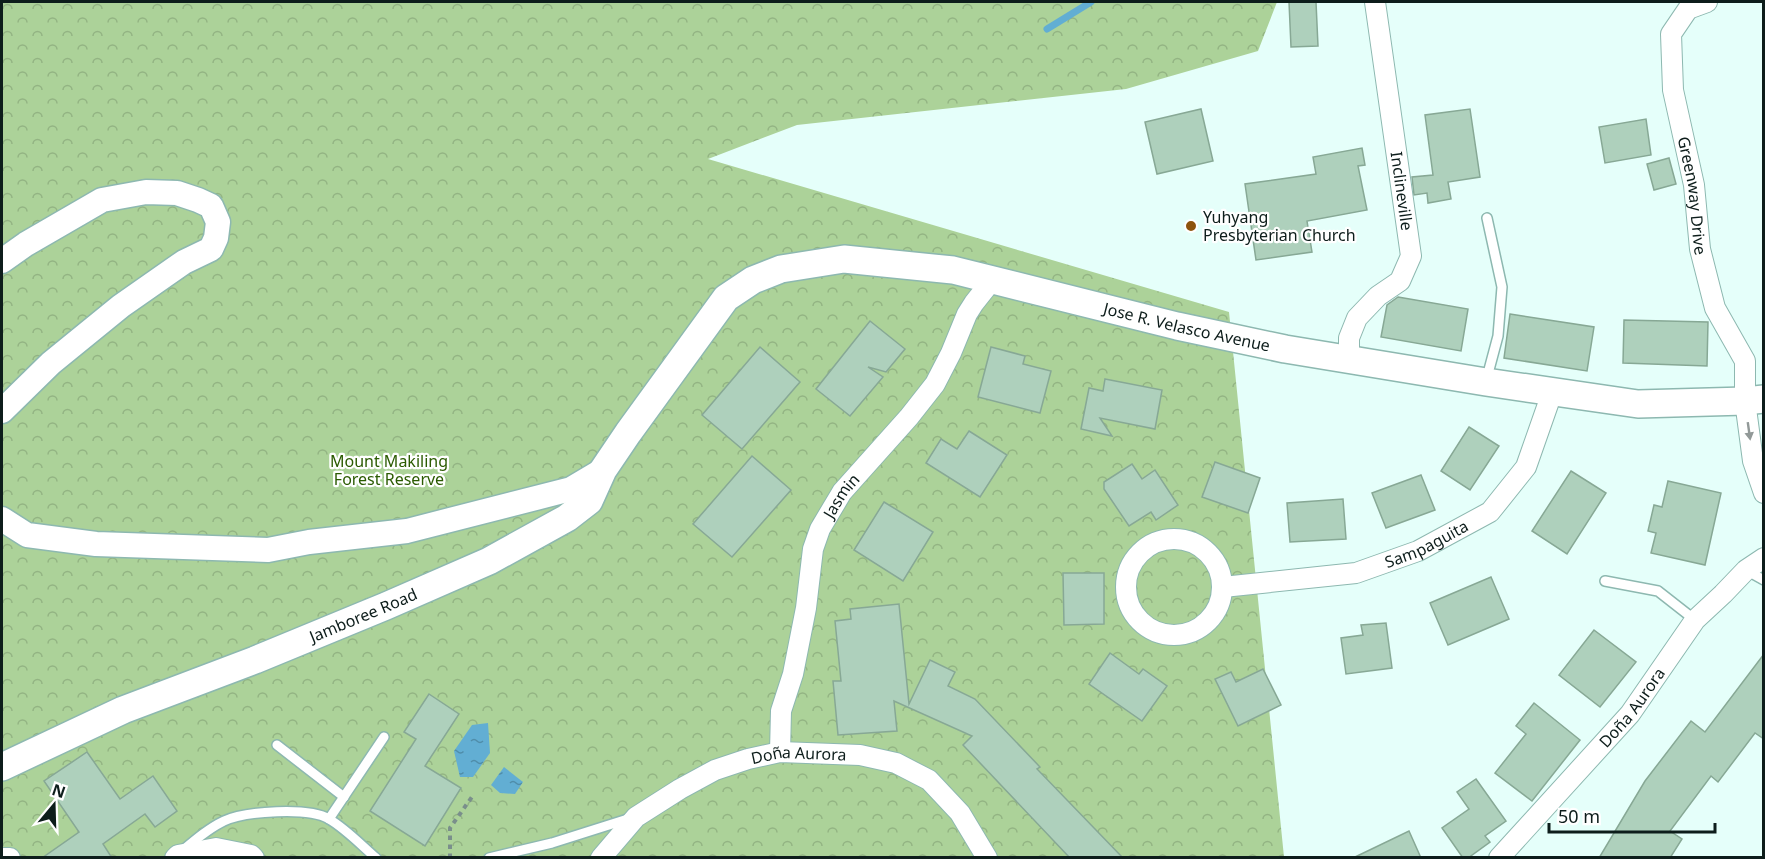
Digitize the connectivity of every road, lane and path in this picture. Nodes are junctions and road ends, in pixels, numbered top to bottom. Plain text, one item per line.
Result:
1 (1374, 2) edge
2 (1707, 2) edge
3 (1487, 219) dead end
4 (2, 261) edge
5 (993, 279) junction
6 (1348, 359) junction
7 (1486, 382) junction
8 (664, 384) joint
9 (1552, 390) junction
10 (1754, 400) edge
11 (2, 411) edge
12 (603, 470) junction
13 (1764, 494) edge
14 (2, 519) edge
15 (1764, 558) edge
16 (1746, 570) junction
17 (1764, 580) edge
18 (1605, 581) dead end
19 (1223, 587) junction
20 (1695, 620) junction
21 (384, 737) dead end
22 (277, 745) dead end
23 (780, 752) junction
24 (2, 767) edge
25 (474, 794) dead end
26 (344, 797) junction
27 (636, 817) junction
28 (329, 819) junction
29 (176, 856) edge
30 (4, 858) edge
31 (10, 858) edge
32 (254, 858) edge
33 (376, 858) edge
34 (450, 858) edge
35 (489, 858) edge
36 (601, 858) edge
37 (987, 858) edge
38 (1499, 858) edge

1 - 6 street, Inclineville
2 - 10 street, Greenway Drive
3 - 7 lane
4 - 11 street
5 - 6 main road, Jose R. Velasco Avenue
5 - 8 main road, Jose R. Velasco Avenue
5 - 23 street, Jasmin
6 - 7 main road, Jose R. Velasco Avenue
7 - 9 main road, Jose R. Velasco Avenue
8 - 12 main road, Jamboree Road
9 - 10 main road, Jose R. Velasco Avenue
9 - 19 street, Sampaguita
10 -> 13 street
12 - 14 street
12 - 24 main road, Jamboree Road
15 - 16 street, Doña Aurora
16 - 17 lane
16 - 20 street, Doña Aurora
18 - 20 lane
19 - 19 street
20 - 38 street, Doña Aurora
21 - 26 lane
22 - 26 lane
23 - 27 street, Doña Aurora
23 - 37 street, Doña Aurora
25 - 34 path
26 - 28 lane
27 - 35 lane
27 - 36 street, Doña Aurora
28 - 29 lane
28 - 33 lane
29 - 32 street
30 - 31 street

